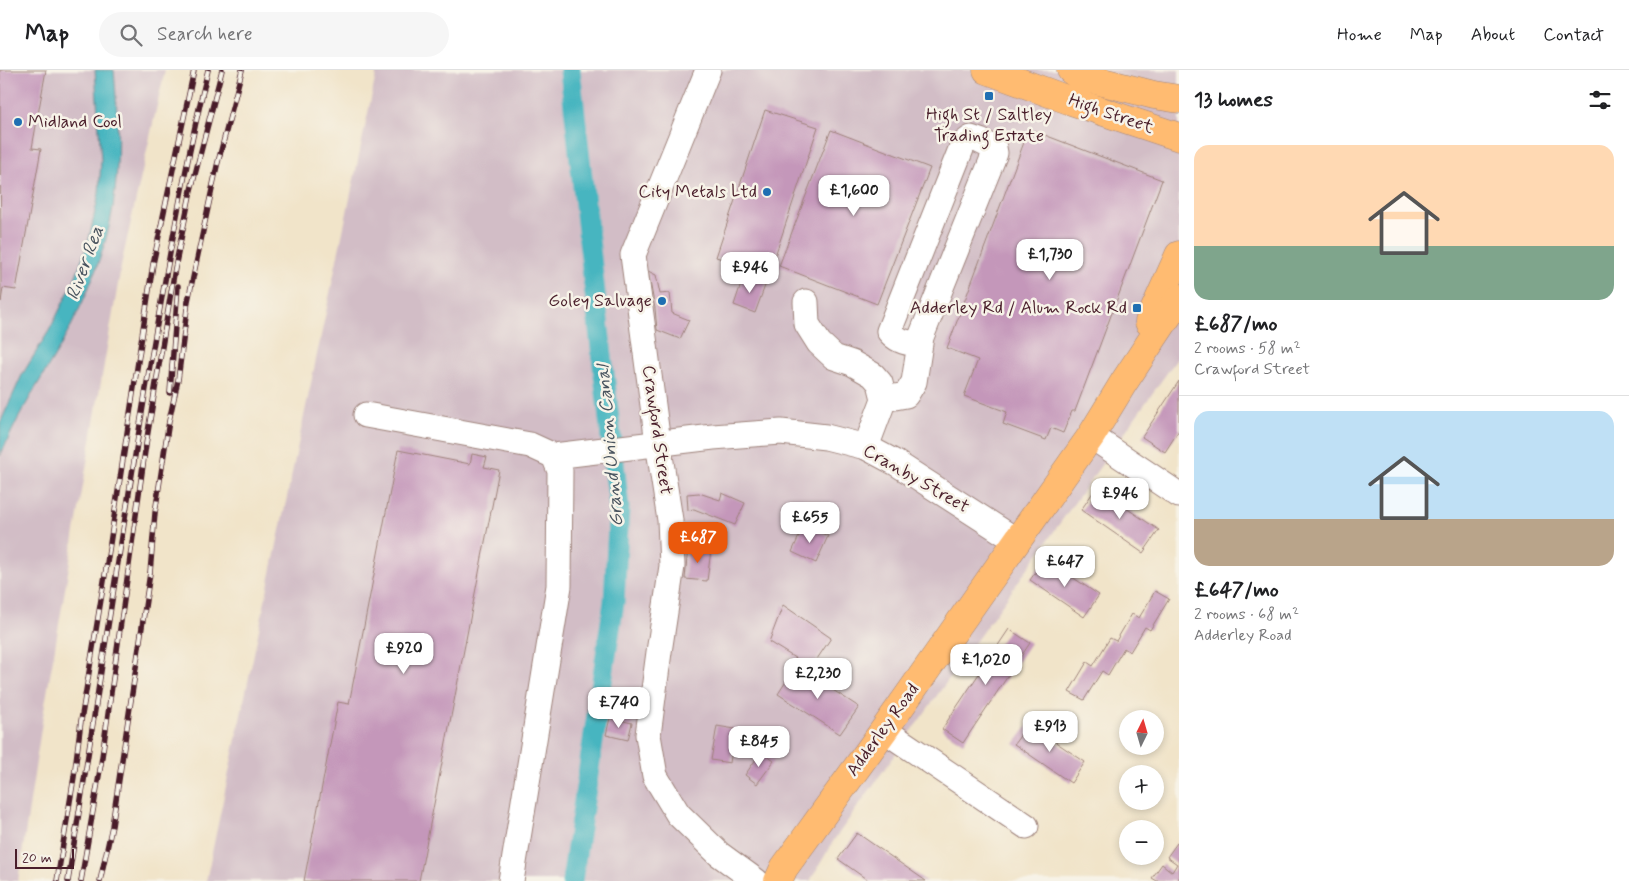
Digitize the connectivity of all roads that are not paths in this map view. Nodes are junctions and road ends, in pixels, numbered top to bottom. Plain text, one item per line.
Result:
1 (708, 70) edge
2 (988, 70) edge
3 (1072, 70) edge
4 (1179, 99) edge
5 (1179, 137) edge
6 (1179, 255) edge
7 (1179, 299) edge
8 (806, 302) dead end
9 (920, 343) junction
10 (1124, 382) junction
11 (884, 399) junction
12 (366, 415) dead end
13 (1091, 436) junction
14 (650, 445) junction
15 (866, 447) junction
16 (554, 456) junction
17 (1179, 495) edge
18 (1017, 541) junction
19 (884, 730) junction
20 (1026, 826) dead end
21 (511, 881) edge
22 (756, 881) edge
23 (778, 881) edge

1 - 14 street, Crawford Street
2 - 5 main road, High Street
3 - 4 main road, High Street
6 - 10 main road, Adderley Road
7 - 10 main road, Adderley Road
8 - 11 street
9 - 9 street
9 - 11 street
10 - 13 main road, Adderley Road
11 - 15 street
12 - 16 street
13 - 17 street
13 - 18 main road, Adderley Road
14 - 15 street, Cranby Street
14 - 16 street, Cranby Street
14 - 22 street, Crawford Street
15 - 18 street, Cranby Street
16 - 21 street
18 - 19 main road, Adderley Road
19 - 20 street
19 - 23 main road, Adderley Road

